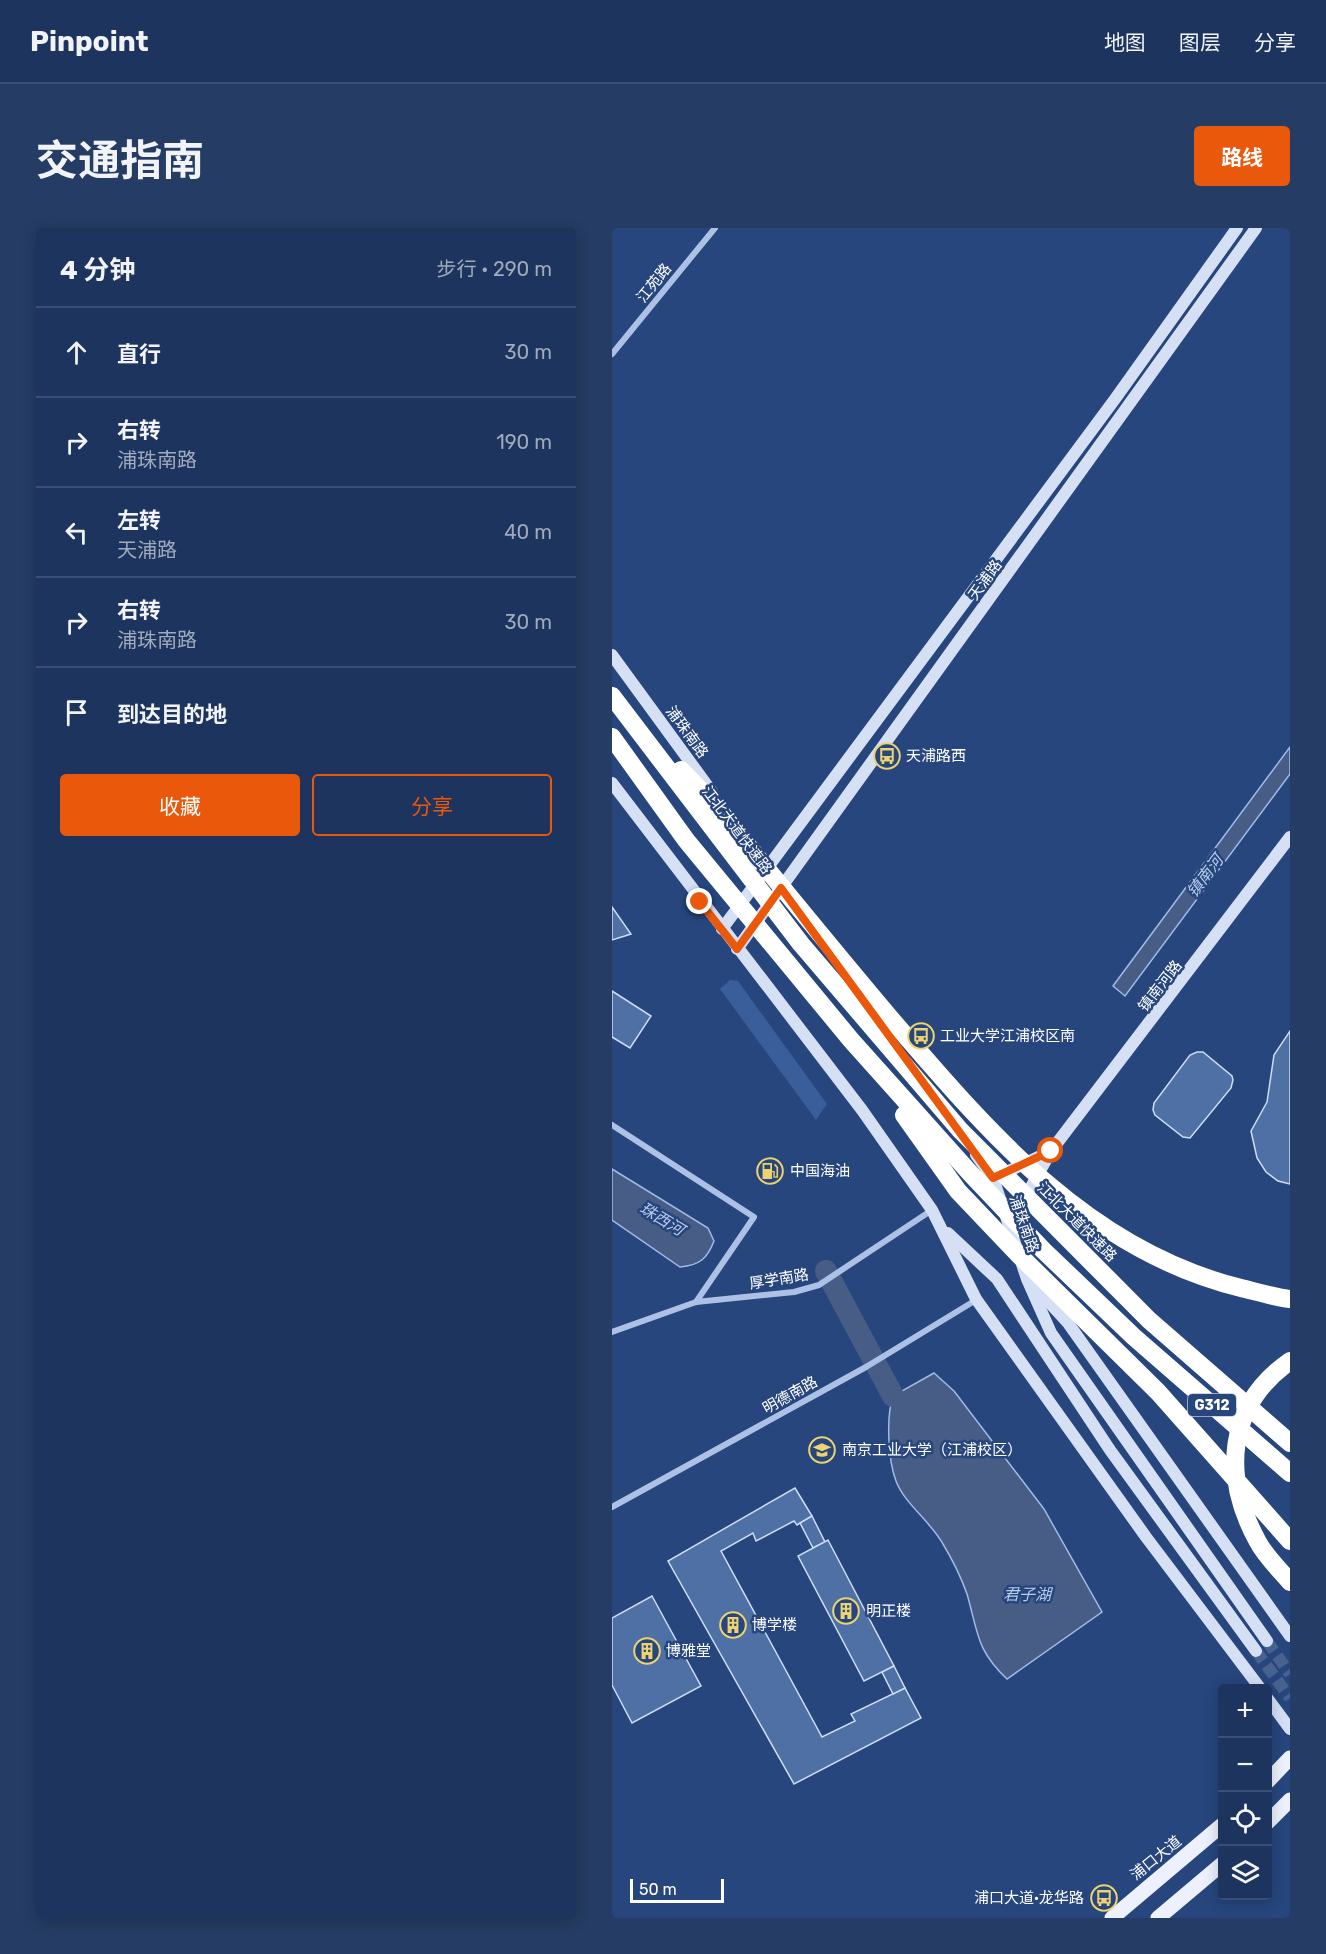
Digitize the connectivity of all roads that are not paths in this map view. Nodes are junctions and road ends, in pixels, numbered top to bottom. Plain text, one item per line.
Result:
1 (715, 228) edge
2 (1237, 228) edge
3 (1256, 228) edge
4 (612, 354) edge
5 (612, 655) edge
6 (617, 703) edge
7 (612, 737) edge
8 (612, 783) edge
9 (1290, 837) edge
10 (767, 868) junction
11 (781, 888) junction
12 (722, 929) junction
13 (737, 949) junction
14 (851, 1040) junction
15 (612, 1125) edge
16 (1051, 1151) junction
17 (993, 1178) junction
18 (932, 1210) junction
19 (1009, 1226) junction
20 (943, 1228) junction
21 (1027, 1279) junction
22 (976, 1299) junction
23 (1290, 1299) edge
24 (696, 1302) junction
25 (612, 1332) edge
26 (1290, 1361) edge
27 (1290, 1443) edge
28 (1290, 1473) edge
29 (612, 1508) edge
30 (1290, 1541) edge
31 (1290, 1582) edge
32 (1290, 1636) edge
33 (1267, 1641) tunnel mouth
34 (1257, 1651) tunnel mouth
35 (1256, 1684) edge
36 (1272, 1704) edge
37 (1290, 1729) edge
38 (1290, 1758) edge
39 (1272, 1777) edge
40 (1290, 1800) edge
41 (1272, 1818) edge
42 (1218, 1828) edge
43 (1218, 1867) edge
44 (1112, 1918) edge
45 (1158, 1918) edge

1 - 4 street, 江苑路
2 - 10 street
3 - 11 street, 天浦路
5 - 10 street, 浦珠南路
6 - 23 highway, bridge
6 - 27 highway, 江北大道快速路 / G312, bridge
7 - 14 highway, G312, bridge
8 - 12 street
9 - 16 street, 镇南河路
10 - 11 street, 浦珠南路
10 - 12 street
11 - 13 street, 天浦路
11 - 17 street, 浦珠南路
12 - 13 street
13 - 18 street
14 - 28 highway, G312, bridge
14 - 30 highway, bridge
15 - 24 street
16 - 17 street
16 - 19 street, 镇南河路
17 - 19 street, 浦珠南路
18 - 20 street
18 - 24 street, 厚学南路
19 - 21 street, 浦珠南路
20 - 22 street
20 - 34 street
21 - 32 street, 浦珠南路
21 - 33 street, 浦珠南路
22 - 29 street, 明德南路
22 - 35 street
24 - 25 street, 厚学南路
26 - 31 highway, bridge
36 - 37 street
38 - 39 main road
40 - 41 main road
42 - 44 main road, 浦口大道
43 - 45 main road

